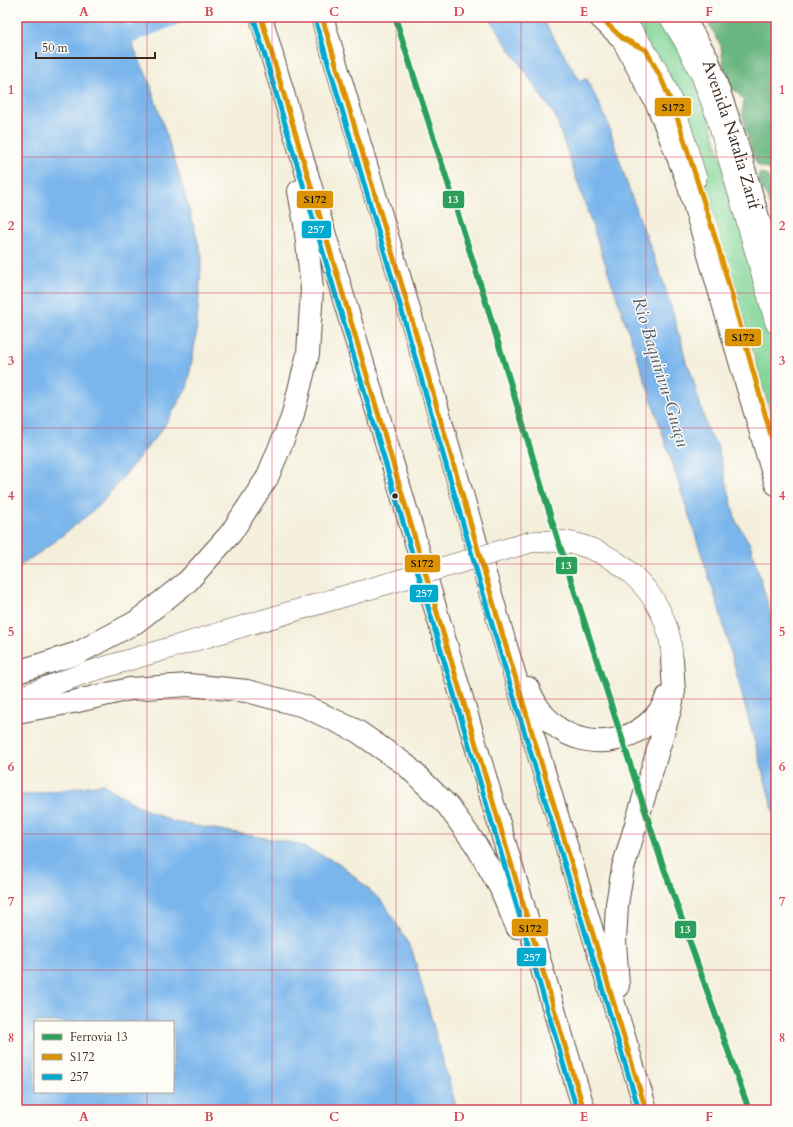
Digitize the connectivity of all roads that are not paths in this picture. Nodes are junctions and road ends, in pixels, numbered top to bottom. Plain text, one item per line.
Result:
1 (261, 17) edge
2 (322, 17) edge
3 (600, 17) edge
4 (605, 17) edge
5 (622, 17) edge
6 (670, 17) edge
7 (683, 17) edge
8 (622, 38) junction
9 (646, 50) junction
10 (275, 66) junction
11 (776, 280) edge
12 (776, 323) edge
13 (776, 453) edge
14 (776, 484) edge
15 (502, 633) junction
16 (672, 660) junction
17 (17, 672) edge
18 (85, 673) junction
19 (17, 684) edge
20 (17, 698) edge
21 (17, 712) edge
22 (560, 1030) junction
23 (628, 1050) junction
24 (584, 1110) edge
25 (646, 1110) edge

1 - 10 main road
2 - 15 main road
3 - 8 main road
4 - 8 main road
5 - 9 street
6 - 12 street
7 - 11 main road, Avenida Natalia Zarif
8 - 9 street
8 - 14 main road
9 - 13 street
10 - 17 main road
10 - 22 main road
15 - 16 main road
15 - 23 main road
16 - 18 street, bridge
16 - 23 main road
18 - 19 street
18 - 20 street
21 - 22 main road
22 - 24 main road
23 - 25 main road

